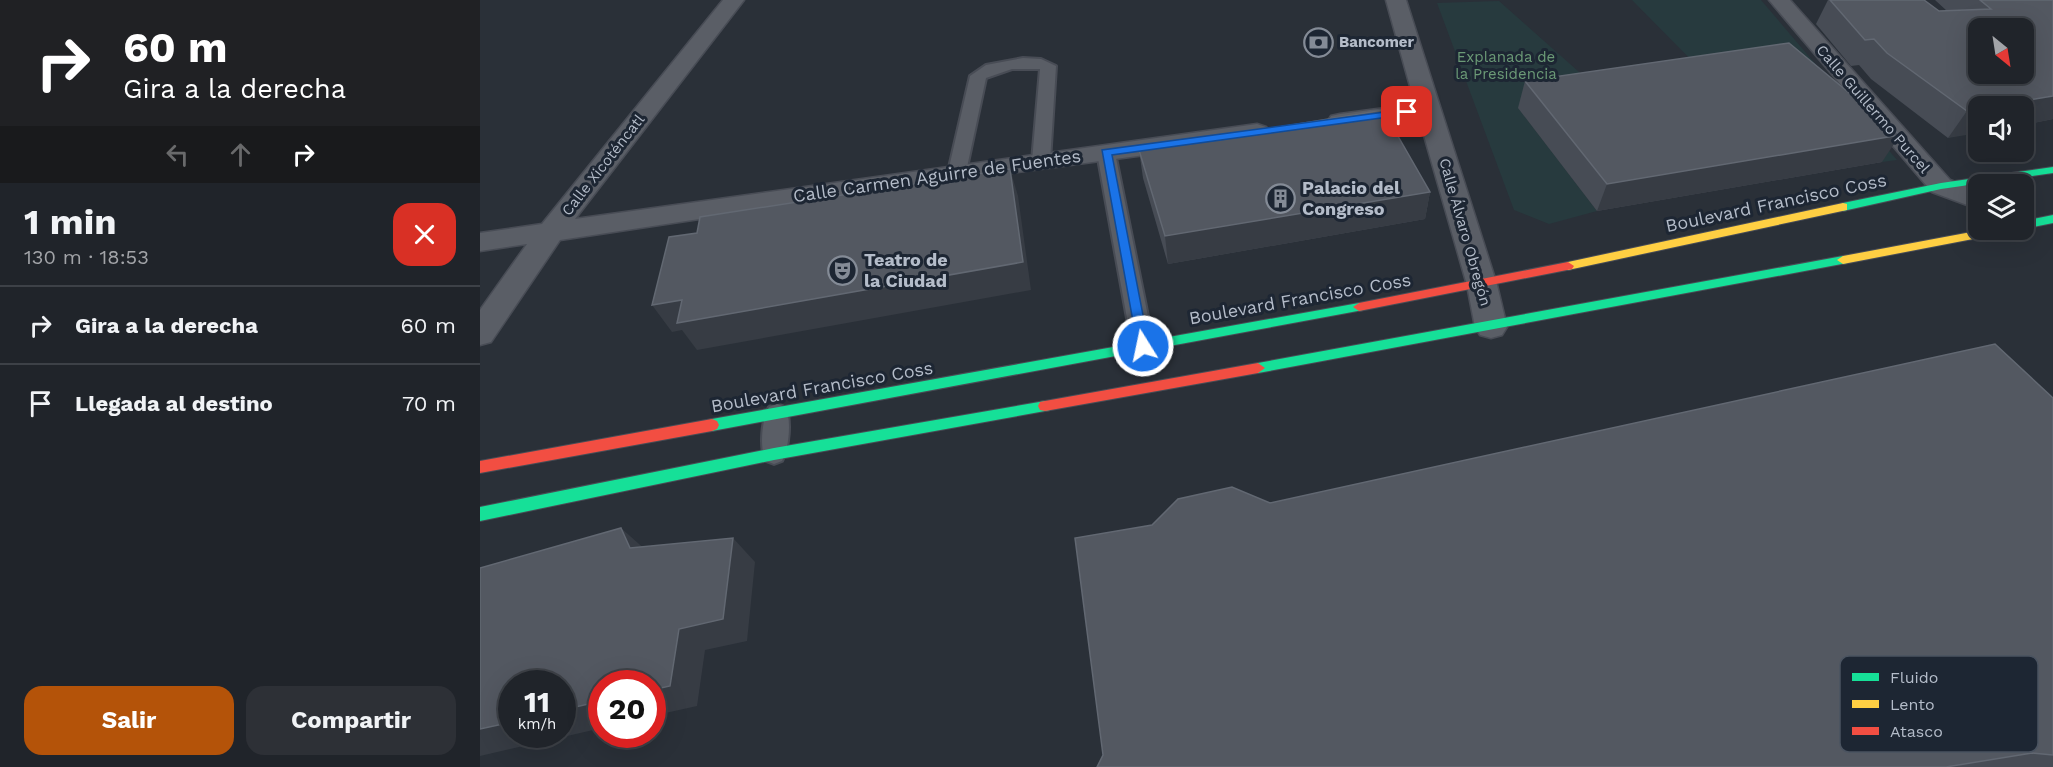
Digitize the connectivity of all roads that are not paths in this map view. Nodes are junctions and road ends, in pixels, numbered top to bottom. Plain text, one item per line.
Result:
1 (734, 0) edge
2 (1396, 0) edge
3 (1779, 0) edge
4 (1430, 109) junction
5 (1314, 124) edge
6 (1280, 129) edge
7 (1106, 153) junction
8 (1041, 161) junction
9 (2053, 170) edge
10 (957, 172) junction
11 (1941, 186) junction
12 (1968, 197) edge
13 (551, 231) junction
14 (1968, 236) edge
15 (480, 242) edge
16 (1482, 285) junction
17 (1491, 327) junction
18 (480, 334) edge
19 (1143, 346) junction
20 (777, 413) junction
21 (774, 454) junction
22 (480, 468) edge
23 (480, 514) edge

1 - 13 street, Calle Xicoténcatl
2 - 4 street, Calle Álvaro Obregón
3 - 11 street, Calle Guillermo Purcel
4 - 5 street
4 - 16 street, Calle Álvaro Obregón
6 - 7 street, Calle Carmen Aguirre de Fuentes
7 - 8 street, Calle Carmen Aguirre de Fuentes
7 - 19 lane
8 - 10 street, Calle Carmen Aguirre de Fuentes
8 - 10 lane
9 - 11 main road, Boulevard Francisco Coss
10 - 13 street, Calle Carmen Aguirre de Fuentes
11 - 12 street, Calle Guillermo Purcel
11 - 16 main road, Boulevard Francisco Coss
13 - 15 street, Calle Carmen Aguirre de Fuentes
13 - 18 street, Calle Xicoténcatl
14 - 17 main road
16 - 17 street, Calle Álvaro Obregón
16 - 19 main road, Boulevard Francisco Coss
17 - 21 main road
19 - 20 main road, Boulevard Francisco Coss
20 - 21 lane
20 - 22 main road, Boulevard Francisco Coss
21 - 23 main road

